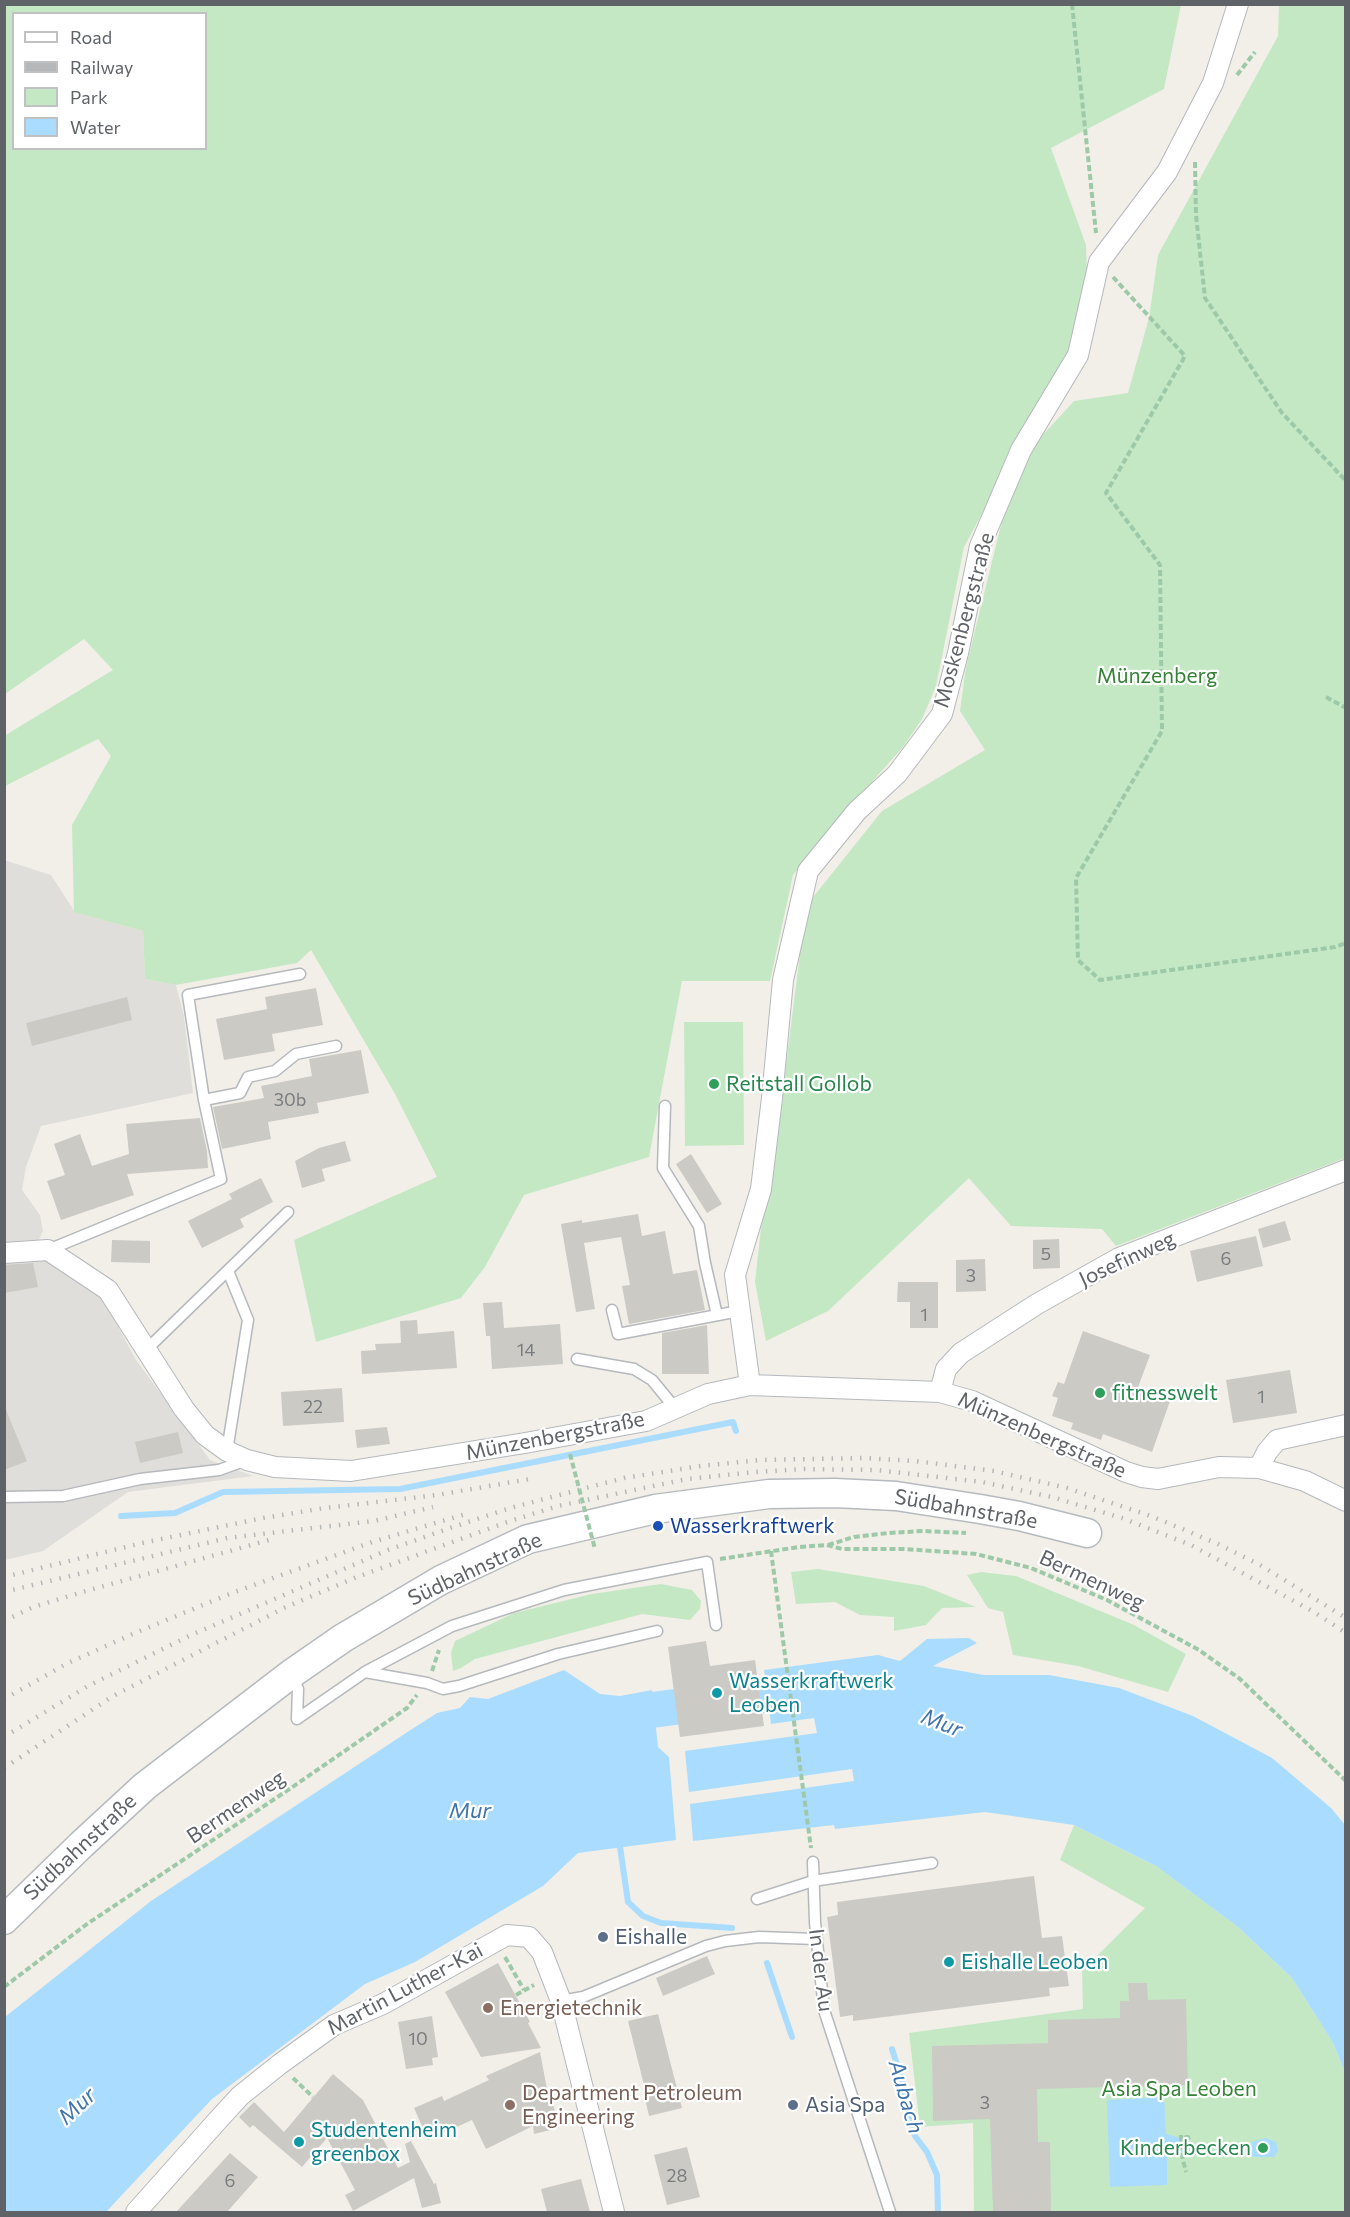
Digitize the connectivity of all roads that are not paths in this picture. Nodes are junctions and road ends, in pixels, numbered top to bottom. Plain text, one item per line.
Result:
1 (1238, 4) edge
2 (300, 974) dead end
3 (336, 1046) dead end
4 (204, 1100) junction
5 (665, 1106) dead end
6 (1346, 1170) edge
7 (288, 1212) dead end
8 (48, 1250) junction
9 (4, 1253) edge
10 (228, 1271) junction
11 (612, 1310) dead end
12 (739, 1311) junction
13 (717, 1315) junction
14 (146, 1350) junction
15 (577, 1359) dead end
16 (750, 1384) junction
17 (940, 1392) junction
18 (675, 1408) junction
19 (1346, 1425) edge
20 (227, 1451) junction
21 (247, 1460) junction
22 (1259, 1468) junction
23 (4, 1497) edge
24 (1346, 1501) edge
25 (1087, 1533) dead end
26 (715, 1620) dead end
27 (657, 1631) dead end
28 (365, 1672) junction
29 (291, 1674) junction
30 (813, 1862) road end
31 (932, 1863) dead end
32 (813, 1881) junction
33 (757, 1899) dead end
34 (4, 1920) edge
35 (816, 1939) junction
36 (561, 2001) junction
37 (136, 2212) edge
38 (614, 2212) edge
39 (890, 2212) edge

1 - 12 street, Moskenbergstraße
2 - 4 lane
3 - 4 lane
4 - 8 lane
5 - 13 lane
6 - 17 street, Josefinweg
7 - 10 lane
8 - 9 street
8 - 14 street, Münzenbergstraße
10 - 14 lane
10 - 20 lane
11 - 13 lane
12 - 13 lane
12 - 16 street, Moskenbergstraße
14 - 20 street, Münzenbergstraße
15 - 18 lane
16 - 17 street, Münzenbergstraße
16 - 18 street, Münzenbergstraße
17 - 22 street, Münzenbergstraße
18 - 21 street, Münzenbergstraße
19 - 22 street
20 - 21 street, Münzenbergstraße
21 - 23 lane
22 - 24 street, Münzenbergstraße
25 - 29 main road, Südbahnstraße
26 - 28 lane
27 - 28 lane
28 - 29 lane
29 - 34 main road, Südbahnstraße
30 - 32 lane, In der Au
31 - 32 lane
32 - 33 lane
32 - 35 lane, In der Au
35 - 36 lane
35 - 39 lane, In der Au
36 - 37 street, Martin Luther-Kai
36 - 38 street

